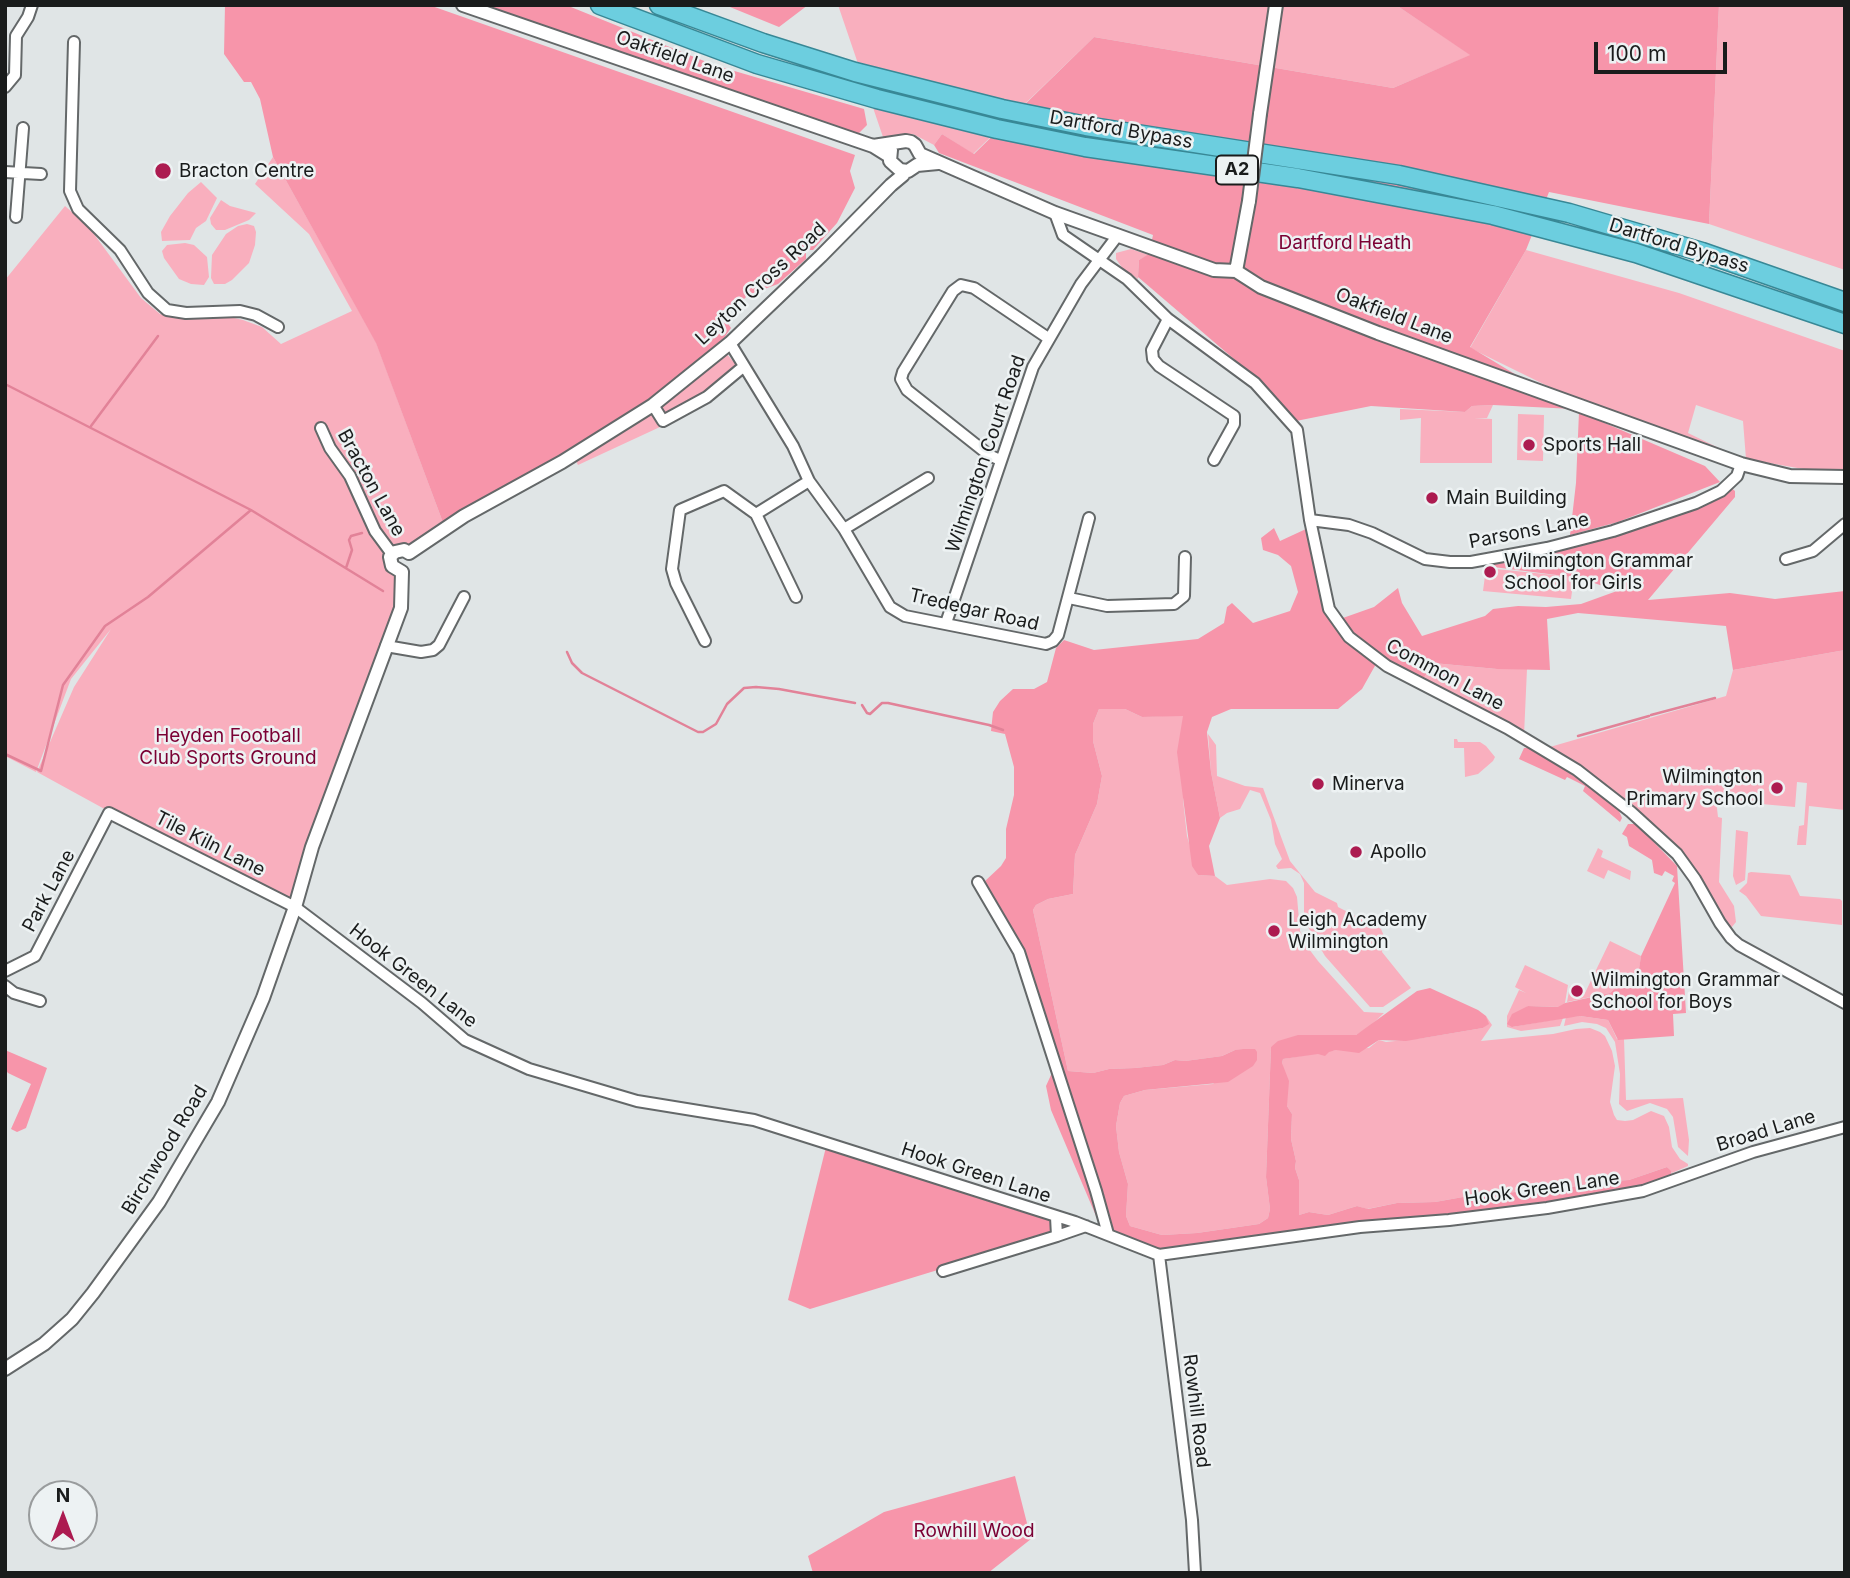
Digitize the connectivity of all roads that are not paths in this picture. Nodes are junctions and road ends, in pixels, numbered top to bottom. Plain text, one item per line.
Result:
1 (32, 5) edge
2 (463, 5) edge
3 (594, 5) edge
4 (600, 5) edge
5 (659, 5) edge
6 (680, 5) edge
7 (1276, 5) edge
8 (628, 17) junction
9 (74, 42) dead end
10 (763, 43) junction
11 (5, 87) edge
12 (23, 128) dead end
13 (895, 159) junction
14 (918, 160) junction
15 (5, 172) edge
16 (18, 172) junction
17 (41, 174) dead end
18 (1055, 213) junction
19 (16, 217) dead end
20 (1118, 235) junction
21 (1099, 260) junction
22 (1236, 271) junction
23 (1845, 302) edge
24 (1168, 319) junction
25 (1845, 324) edge
26 (278, 327) dead end
27 (1048, 338) junction
28 (730, 343) junction
29 (743, 367) junction
30 (653, 405) junction
31 (321, 428) dead end
32 (1000, 460) junction
33 (1214, 460) dead end
34 (1741, 464) junction
35 (1845, 477) edge
36 (928, 478) dead end
37 (809, 481) junction
38 (757, 514) junction
39 (1089, 518) dead end
40 (1310, 520) junction
41 (1845, 524) edge
42 (844, 529) junction
43 (409, 552) junction
44 (392, 554) junction
45 (1185, 557) dead end
46 (1786, 559) dead end
47 (402, 572) junction
48 (464, 597) dead end
49 (796, 597) dead end
50 (1069, 598) junction
51 (946, 623) junction
52 (705, 641) dead end
53 (386, 646) junction
54 (109, 813) joint
55 (978, 882) dead end
56 (295, 907) junction
57 (5, 971) edge
58 (5, 986) edge
59 (40, 1001) dead end
60 (1845, 1003) edge
61 (1845, 1127) edge
62 (1697, 1171) joint
63 (1056, 1217) junction
64 (1086, 1226) junction
65 (1108, 1234) junction
66 (1057, 1236) junction
67 (1159, 1255) junction
68 (943, 1271) dead end
69 (5, 1368) edge
70 (1195, 1573) edge

1 - 11 street
2 - 13 street, Oakfield Lane
3 - 8 highway
4 - 8 highway, Dartford Bypass / A2
5 - 10 highway, Dartford Bypass / A2
6 - 10 highway
7 - 22 street, bridge
8 - 25 highway, Dartford Bypass / A2
9 - 26 street
10 - 23 highway, Dartford Bypass / A2
12 - 16 street
13 - 14 street
13 - 14 street, Oakfield Lane
13 - 28 street, Leyton Cross Road
14 - 18 street, Oakfield Lane
15 - 16 street
16 - 17 street
16 - 19 street
18 - 20 street, Oakfield Lane
18 - 21 street, Common Lane
20 - 21 street, Wilmington Court Road
20 - 22 street, Oakfield Lane
21 - 24 street, Common Lane
21 - 27 street, Wilmington Court Road
22 - 34 street, Oakfield Lane
24 - 33 street
24 - 40 street, Common Lane
27 - 32 street, Wilmington Court Road
27 - 32 street
28 - 29 street, Tredegar Road
28 - 30 street, Leyton Cross Road
29 - 30 street
29 - 37 street, Tredegar Road
30 - 43 street, Leyton Cross Road
31 - 44 street, Bracton Lane
32 - 51 street, Wilmington Court Road
34 - 35 street, Oakfield Lane
34 - 40 street, Parsons Lane
36 - 42 street
37 - 38 street
37 - 42 street, Tredegar Road
38 - 49 street
38 - 52 street
39 - 50 street, Tredegar Road
40 - 60 street, Common Lane
41 - 46 street
42 - 51 street, Tredegar Road
43 - 44 street, Leyton Cross Road
43 - 47 street
44 - 47 street
45 - 50 street
47 - 53 street
48 - 53 street
50 - 51 street, Tredegar Road
53 - 56 street
54 - 56 street, Tile Kiln Lane
54 - 57 street, Park Lane
55 - 65 street
56 - 63 street, Hook Green Lane
56 - 69 street, Birchwood Road
58 - 59 street
61 - 62 street, Broad Lane
62 - 67 street, Hook Green Lane
63 - 64 street, Hook Green Lane
63 - 66 street
64 - 65 street, Hook Green Lane
64 - 66 street
65 - 67 street, Hook Green Lane
66 - 68 street
67 - 70 street, Rowhill Road

